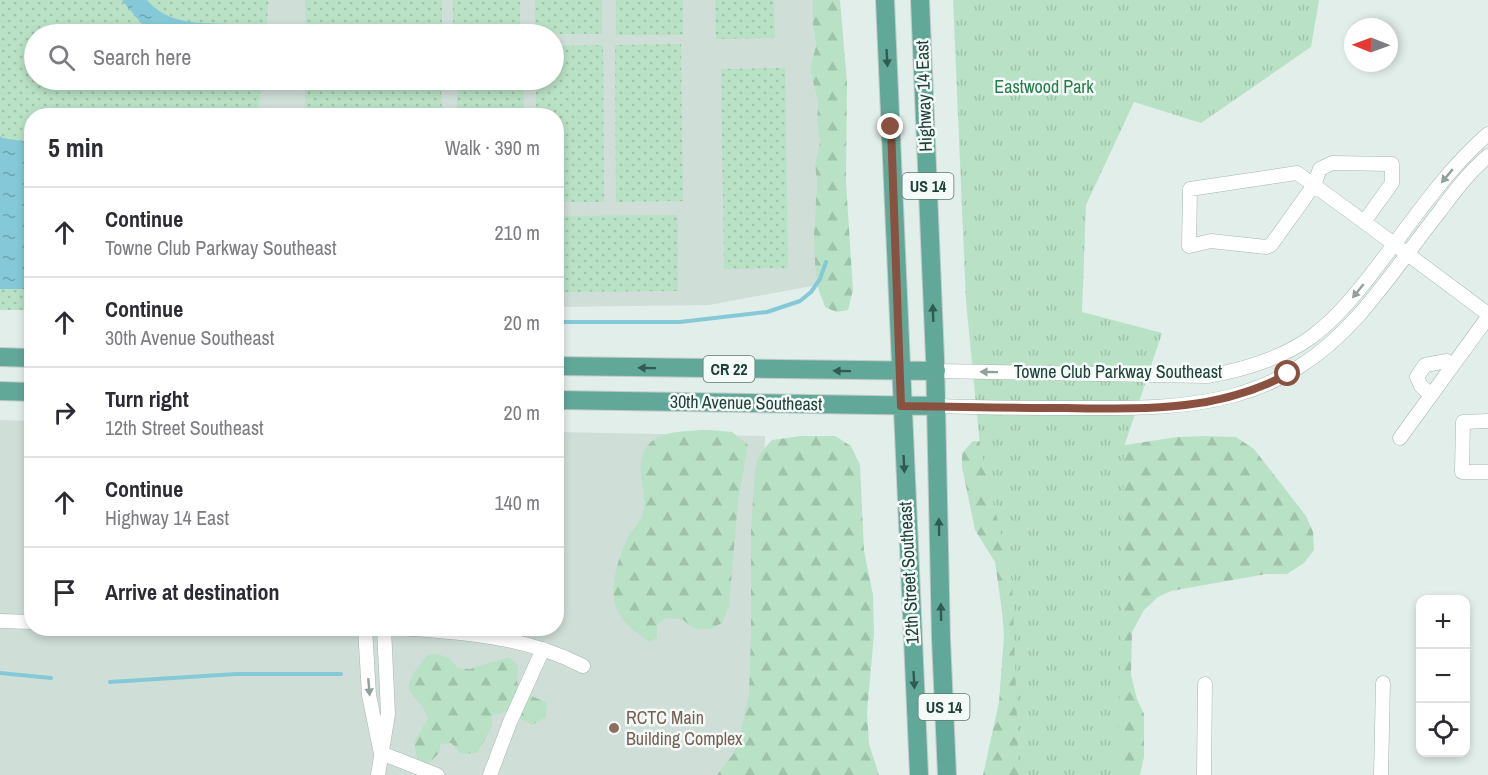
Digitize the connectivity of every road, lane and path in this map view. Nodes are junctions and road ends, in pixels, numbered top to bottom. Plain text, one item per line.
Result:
1 (885, 0) edge
2 (920, 0) edge
3 (1488, 134) edge
4 (1488, 156) edge
5 (1314, 185) junction
6 (1364, 222) junction
7 (1395, 245) junction
8 (1407, 254) junction
9 (1488, 316) edge
10 (0, 357) edge
11 (24, 358) edge
12 (1453, 365) junction
13 (564, 366) edge
14 (900, 371) junction
15 (936, 371) junction
16 (0, 391) edge
17 (24, 392) edge
18 (1431, 395) junction
19 (564, 400) edge
20 (901, 406) junction
21 (936, 406) junction
22 (1488, 422) edge
23 (1400, 438) dead end
24 (1488, 472) edge
25 (0, 621) edge
26 (24, 622) edge
27 (365, 636) edge
28 (384, 636) edge
29 (485, 636) edge
30 (543, 649) junction
31 (583, 666) dead end
32 (1383, 683) dead end
33 (1205, 684) dead end
34 (381, 753) junction
35 (378, 775) edge
36 (437, 775) edge
37 (490, 775) edge
38 (919, 775) edge
39 (947, 775) edge
40 (1204, 775) edge
41 (1382, 775) edge

1 -> 14 main road, Highway 14 East / US 14
15 -> 2 main road, Highway 14 East / US 14
3 -> 7 street, Towne Club Parkway Southeast
4 - 8 street, Towne Club Parkway Southeast
5 - 5 street
5 - 6 street
5 - 6 street
6 - 7 street
7 - 8 street
7 -> 15 street, Towne Club Parkway Southeast
8 - 9 street
8 - 21 street, Towne Club Parkway Southeast
9 - 12 street
10 - 11 main road
12 - 18 street
12 - 18 street
14 -> 13 main road, 30th Avenue Southeast / CR 22
14 - 15 main road, 30th Avenue Southeast / CR 22
14 - 20 main road, 12th Street Southeast / US 14
15 - 21 main road, 12th Street Southeast / US 14
16 - 17 main road
18 - 23 street
19 - 20 main road, 30th Avenue Southeast / CR 22
20 - 21 main road, 30th Avenue Southeast / CR 22
20 -> 38 main road, 12th Street Southeast / US 14
39 -> 21 main road, 12th Street Southeast / US 14
22 - 24 street
25 - 26 street
27 -> 34 street
28 - 34 street
29 - 30 street
30 - 31 street
30 - 37 street
32 - 41 street
33 - 40 street
34 - 35 street
34 - 36 street

